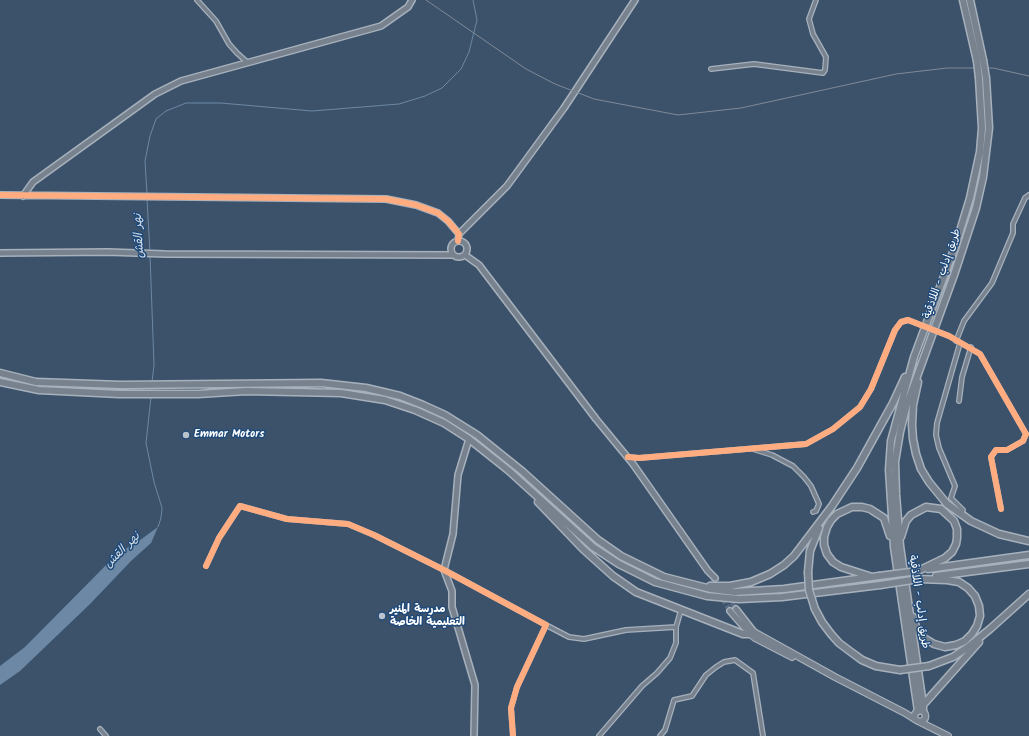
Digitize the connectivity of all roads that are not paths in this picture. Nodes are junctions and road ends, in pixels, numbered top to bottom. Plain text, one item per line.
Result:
1 (197, 0) edge
2 (412, 0) edge
3 (635, 0) edge
4 (816, 0) edge
5 (963, 0) edge
6 (970, 0) edge
7 (980, 60) junction
8 (247, 62) junction
9 (711, 69) dead end
10 (0, 195) edge
11 (1029, 195) edge
12 (23, 196) junction
13 (459, 234) junction
14 (458, 241) junction
15 (0, 253) edge
16 (453, 255) junction
17 (465, 255) junction
18 (958, 342) junction
19 (971, 348) junction
20 (914, 357) junction
21 (923, 359) junction
22 (0, 373) edge
23 (0, 382) edge
24 (959, 401) dead end
25 (469, 439) junction
26 (751, 448) junction
27 (628, 457) junction
28 (508, 470) junction
29 (832, 506) junction
30 (1001, 509) dead end
31 (813, 512) dead end
32 (961, 515) junction
33 (1029, 542) edge
34 (897, 547) junction
35 (1029, 555) edge
36 (1029, 564) edge
37 (206, 566) dead end
38 (444, 570) junction
39 (918, 571) junction
40 (876, 576) junction
41 (713, 579) tunnel mouth
42 (919, 579) junction
43 (702, 586) junction
44 (906, 593) junction
45 (1029, 594) edge
46 (736, 609) tunnel mouth
47 (681, 610) junction
48 (730, 610) tunnel mouth
49 (546, 625) junction
50 (676, 627) junction
51 (990, 630) junction
52 (752, 633) junction
53 (905, 712) junction
54 (921, 712) junction
55 (918, 721) junction
56 (932, 727) junction
57 (100, 729) dead end
58 (106, 736) edge
59 (474, 736) edge
60 (513, 736) edge
61 (599, 736) edge
62 (660, 736) edge
63 (763, 736) edge
64 (948, 736) edge

1 - 8 street
2 - 8 street
3 - 13 street
4 - 9 street
5 - 7 highway
6 - 7 highway
7 - 20 highway, طريق إدلب - اللاذقية, bridge
7 - 21 highway, طريق إدلب - اللاذقية, bridge
8 - 12 street
10 - 12 street
11 - 18 street
12 - 13 street
13 - 14 street
14 - 16 street
14 - 17 street
15 - 16 street
16 - 17 street
17 - 27 street
18 - 19 street
18 - 26 street, bridge
18 - 32 street
19 - 24 street
19 - 30 street
20 - 29 highway
20 - 34 highway, طريق إدلب - اللاذقية
21 - 32 highway
21 - 34 highway, طريق إدلب - اللاذقية
22 - 43 highway
23 - 25 highway
25 - 28 highway
25 - 38 street
26 - 27 street
26 - 31 street
27 - 41 street
28 - 42 highway, bridge
28 - 47 highway
29 - 43 highway
29 - 51 highway, bridge
32 - 33 highway
34 - 39 highway
34 - 40 highway
34 - 44 highway, طريق إدلب - اللاذقية
34 - 54 highway, طريق إدلب - اللاذقية
35 - 39 highway
36 - 42 highway
37 - 38 street
38 - 49 street
38 - 59 street
39 - 40 highway, bridge
40 - 43 highway
42 - 44 highway
44 - 54 highway, طريق إدلب - اللاذقية
45 - 51 highway
46 - 52 street
47 - 50 street
47 - 52 highway
48 - 52 street
49 - 50 street
49 - 60 street
50 - 61 street
51 - 54 highway
52 - 53 main road
53 - 54 main road
53 - 55 main road
54 - 55 main road
54 - 55 main road
54 - 56 main road
55 - 56 main road
56 - 64 main road
57 - 58 street
62 - 63 street

